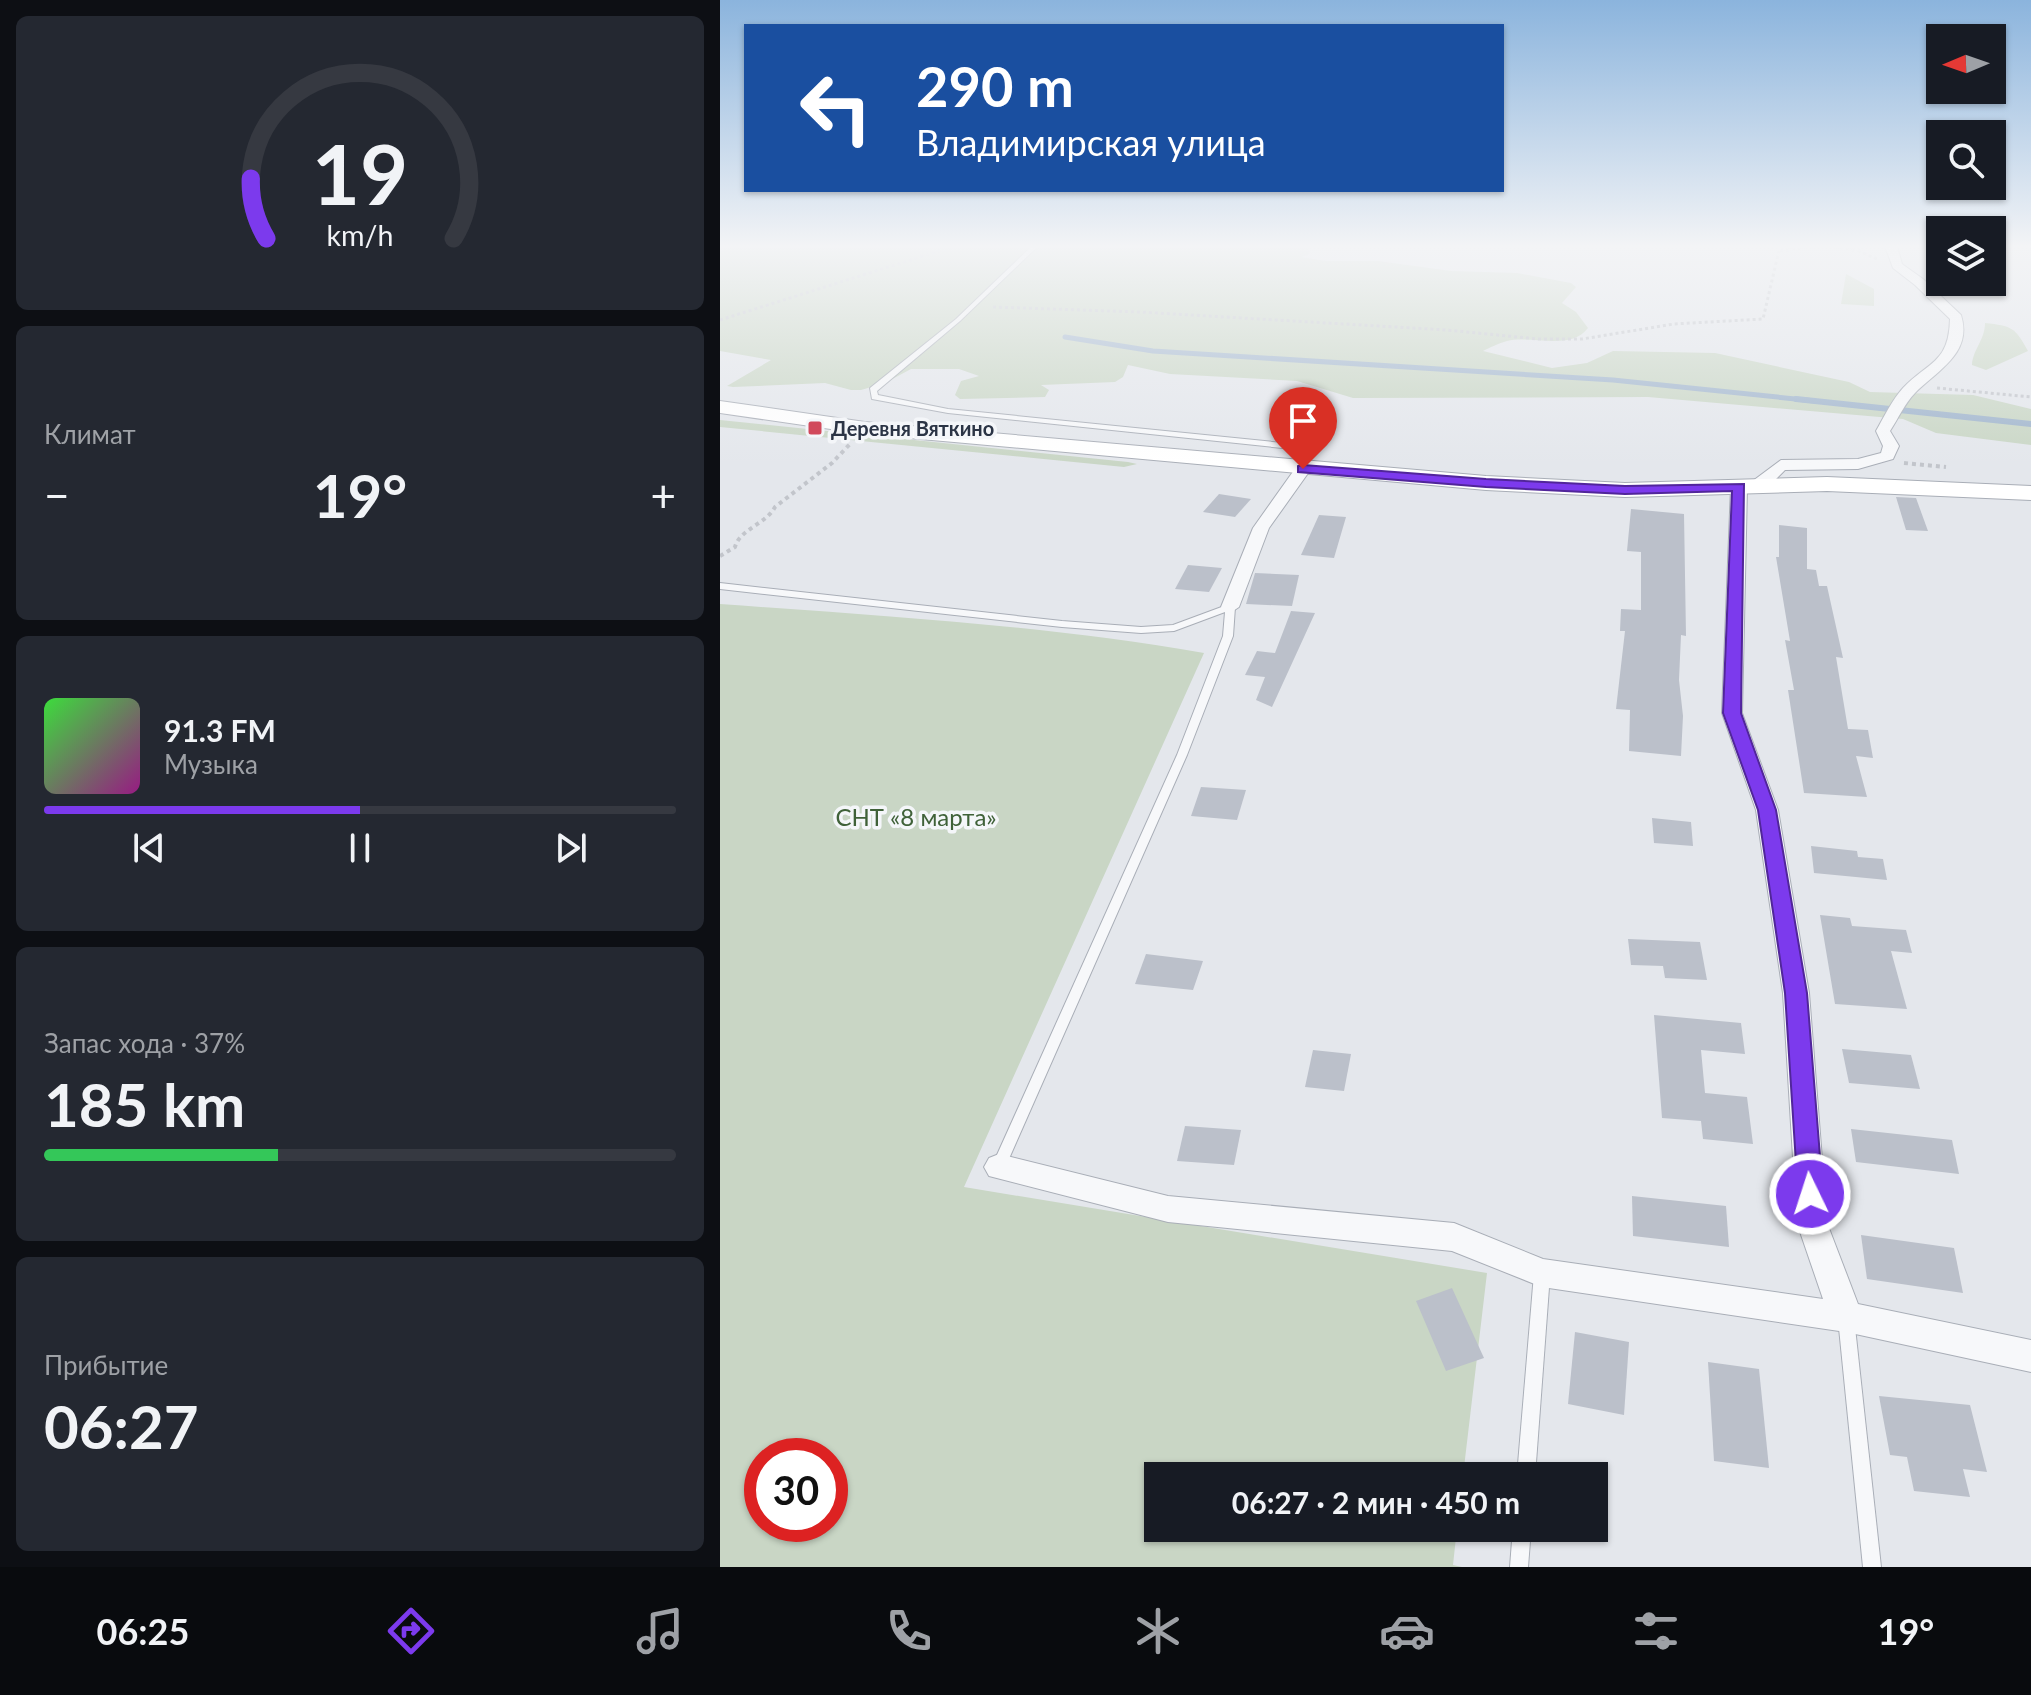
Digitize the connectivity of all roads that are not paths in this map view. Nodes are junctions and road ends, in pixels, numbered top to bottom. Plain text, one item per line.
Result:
1 (957, 319) edge
2 (1956, 319) edge
3 (720, 407) edge
4 (1316, 423) dead end
5 (1305, 459) junction
6 (1746, 487) junction
7 (2031, 493) edge
8 (720, 586) edge
9 (1230, 607) junction
10 (999, 1167) joint
11 (1542, 1273) junction
12 (1846, 1317) junction
13 (2031, 1356) edge
14 (1527, 1462) edge
15 (1521, 1542) edge
16 (1519, 1567) edge
17 (1872, 1567) edge

1 - 5 lane
2 - 6 street
3 - 5 street
4 - 5 lane
5 - 6 street
5 - 9 street
6 - 7 street
6 - 12 street
8 - 9 lane
9 - 10 lane
10 - 11 street
11 - 12 street
11 - 14 lane
12 - 13 street
12 - 17 lane
15 - 16 lane

